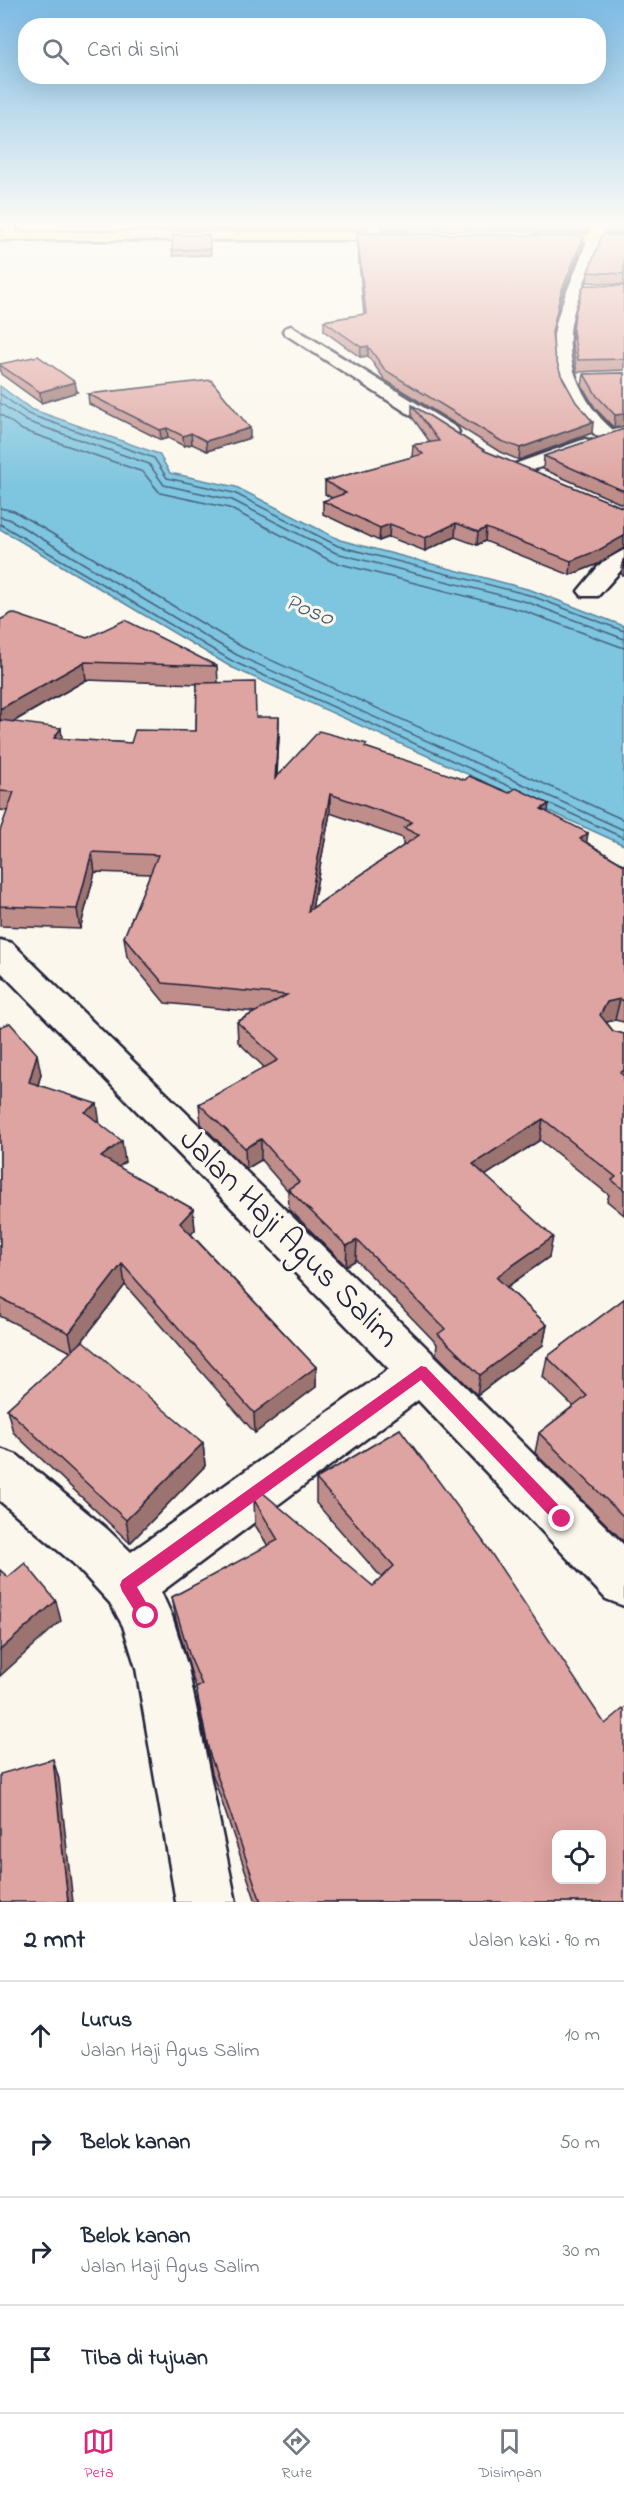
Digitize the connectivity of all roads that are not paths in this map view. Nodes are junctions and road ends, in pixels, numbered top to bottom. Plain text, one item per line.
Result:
1 (570, 312) edge
2 (291, 331) dead end
3 (591, 378) edge
4 (568, 379) junction
5 (616, 435) edge
6 (463, 441) edge
7 (543, 480) edge
8 (624, 558) edge
9 (590, 591) dead end
10 (0, 951) edge
11 (421, 1372) junction
12 (0, 1471) edge
13 (624, 1581) edge
14 (128, 1585) junction
15 (206, 1902) edge

1 - 4 street
2 - 6 street
3 - 4 street
4 - 5 street
5 - 7 street
8 - 9 street
10 - 11 street, Jalan Haji Agus Salim
11 - 13 street, Jalan Haji Agus Salim
11 - 14 street
12 - 14 street
14 - 15 street

